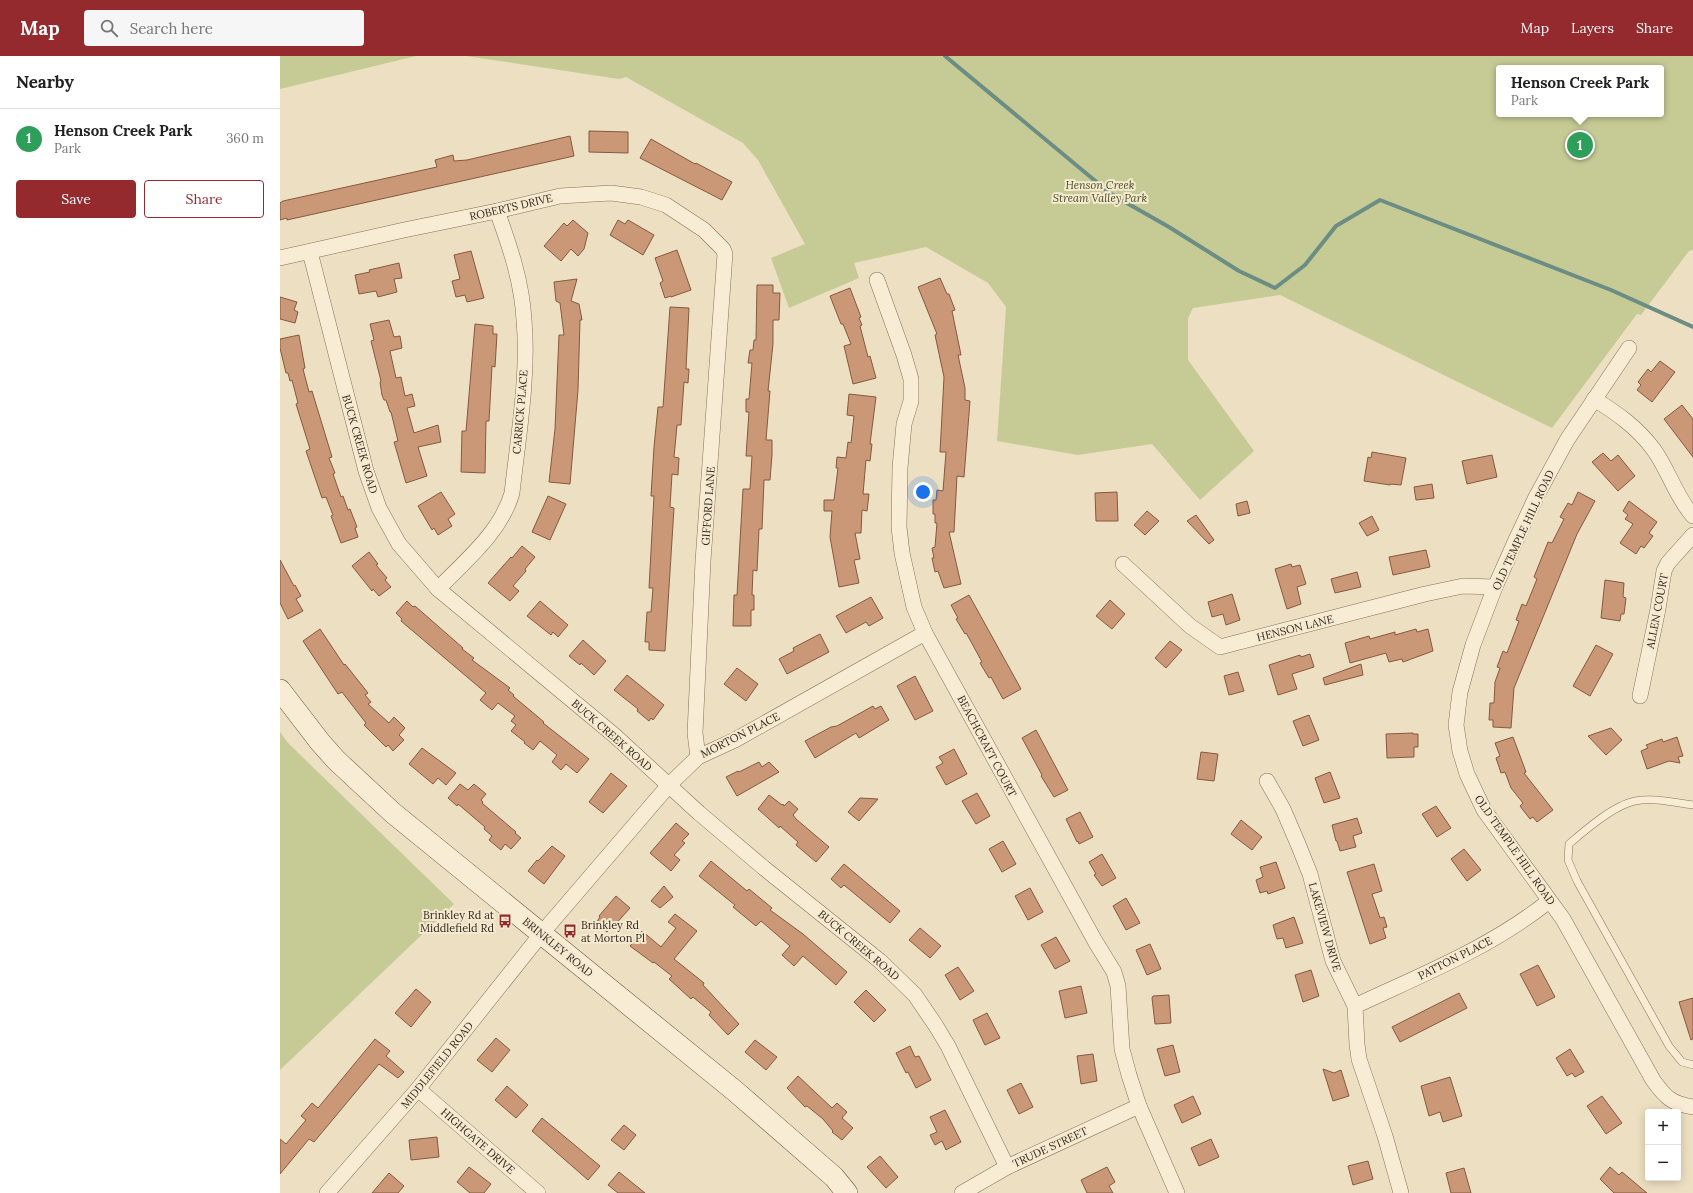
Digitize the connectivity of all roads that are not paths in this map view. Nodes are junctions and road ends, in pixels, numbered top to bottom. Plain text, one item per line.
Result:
1 (497, 211) junction
2 (310, 252) junction
3 (725, 254) joint
4 (280, 258) edge
5 (877, 280) dead end
6 (1629, 348) dead end
7 (1594, 400) junction
8 (1693, 516) edge
9 (1693, 535) edge
10 (1123, 564) dead end
11 (1495, 587) junction
12 (438, 589) junction
13 (925, 633) junction
14 (280, 690) edge
15 (1640, 696) dead end
16 (698, 757) junction
17 (1267, 780) dead end
18 (669, 785) junction
19 (1693, 805) edge
20 (1549, 901) junction
21 (542, 933) junction
22 (1356, 1006) junction
23 (1693, 1065) edge
24 (418, 1089) junction
25 (1139, 1106) junction
26 (1693, 1107) edge
27 (1007, 1167) junction
28 (327, 1193) edge
29 (538, 1193) edge
30 (847, 1193) edge
31 (962, 1193) edge
32 (1177, 1193) edge
33 (1401, 1193) edge

1 - 2 street, ROBERTS DRIVE
1 - 3 street, ROBERTS DRIVE
1 - 12 street, CARRICK PLACE
2 - 4 street, ROBERTS DRIVE
2 - 12 street, BUCK CREEK ROAD
3 - 16 street, GIFFORD LANE
5 - 13 street, BEACHCRAFT COURT
6 - 7 street, OLD TEMPLE HILL ROAD
7 - 8 street
7 - 11 street, OLD TEMPLE HILL ROAD
9 - 15 street, ALLEN COURT
10 - 11 street, HENSON LANE
11 - 20 street, OLD TEMPLE HILL ROAD
12 - 18 street, BUCK CREEK ROAD
13 - 16 street, MORTON PLACE
13 - 25 street, BEACHCRAFT COURT
14 - 21 main road, BRINKLEY ROAD
16 - 18 street, MORTON PLACE
17 - 22 street, LAKEVIEW DRIVE
18 - 21 street, MORTON PLACE
18 - 27 street, BUCK CREEK ROAD
19 - 23 lane
20 - 22 street, PATTON PLACE
20 - 26 street, OLD TEMPLE HILL ROAD
21 - 24 street, MIDDLEFIELD ROAD
21 - 30 main road, BRINKLEY ROAD
22 - 33 street, LAKEVIEW DRIVE
24 - 28 street, MIDDLEFIELD ROAD
24 - 29 street, HIGHGATE DRIVE
25 - 27 street, TRUDE STREET
25 - 32 street, BEACHCRAFT COURT
27 - 31 street, TRUDE STREET

